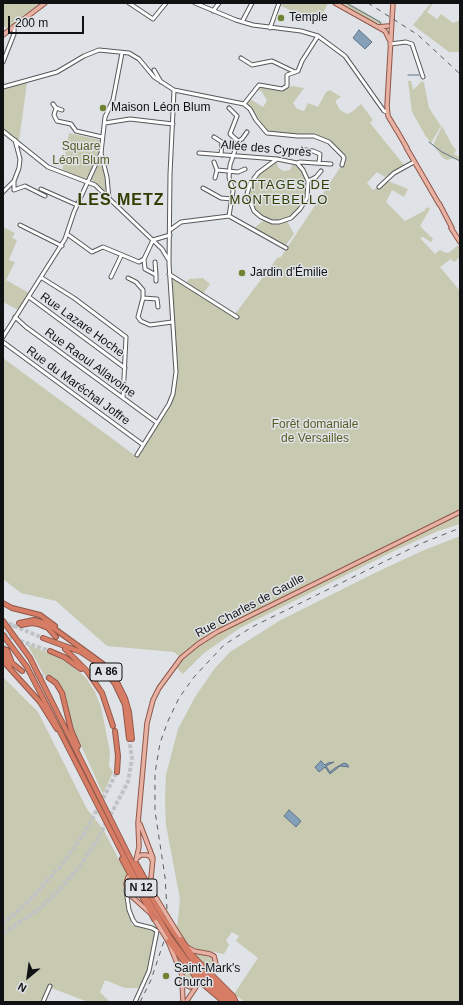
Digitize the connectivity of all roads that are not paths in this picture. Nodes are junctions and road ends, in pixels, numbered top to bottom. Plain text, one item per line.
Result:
1 (45, 3) edge
2 (129, 3) edge
3 (166, 3) edge
4 (195, 3) edge
5 (219, 3) edge
6 (252, 3) edge
7 (280, 3) edge
8 (335, 3) edge
9 (393, 3) edge
10 (213, 11) junction
11 (242, 22) junction
12 (14, 26) junction
13 (270, 28) junction
14 (388, 30) junction
15 (3, 34) edge
16 (318, 36) junction
17 (390, 43) junction
18 (122, 53) junction
19 (241, 58) dead end
20 (3, 62) edge
21 (154, 70) dead end
22 (295, 72) junction
23 (423, 77) dead end
24 (161, 82) junction
25 (3, 87) edge
26 (174, 90) junction
27 (53, 104) dead end
28 (244, 104) junction
29 (56, 108) junction
30 (229, 108) dead end
31 (62, 110) dead end
32 (388, 112) junction
33 (105, 123) junction
34 (172, 124) junction
35 (3, 131) edge
36 (247, 132) dead end
37 (102, 137) junction
38 (214, 137) dead end
39 (15, 140) junction
40 (238, 141) junction
41 (305, 150) dead end
42 (101, 152) junction
43 (199, 153) dead end
44 (221, 154) junction
45 (232, 156) junction
46 (277, 160) junction
47 (98, 161) junction
48 (104, 162) junction
49 (214, 162) dead end
50 (414, 162) junction
51 (297, 163) junction
52 (319, 163) junction
53 (331, 164) dead end
54 (342, 165) dead end
55 (246, 169) dead end
56 (217, 170) junction
57 (229, 171) junction
58 (321, 171) dead end
59 (215, 178) dead end
60 (14, 181) junction
61 (308, 181) junction
62 (88, 182) junction
63 (378, 187) dead end
64 (203, 188) dead end
65 (41, 189) dead end
66 (108, 190) junction
67 (3, 192) edge
68 (103, 193) junction
69 (214, 193) junction
70 (45, 196) dead end
71 (109, 199) junction
72 (212, 199) dead end
73 (232, 199) junction
74 (77, 205) junction
75 (229, 216) junction
76 (20, 225) dead end
77 (170, 230) junction
78 (67, 234) junction
79 (170, 235) junction
80 (153, 240) junction
81 (460, 242) edge
82 (62, 246) junction
83 (286, 248) dead end
84 (170, 251) junction
85 (166, 253) junction
86 (121, 256) junction
87 (144, 259) junction
88 (169, 260) junction
89 (139, 262) junction
90 (155, 262) dead end
91 (144, 266) junction
92 (169, 274) junction
93 (156, 275) junction
94 (111, 277) dead end
95 (42, 278) junction
96 (128, 278) dead end
97 (156, 281) dead end
98 (29, 298) junction
99 (143, 298) junction
100 (158, 307) dead end
101 (15, 317) junction
102 (237, 317) dead end
103 (172, 322) junction
104 (3, 337) edge
105 (3, 342) edge
106 (125, 368) junction
107 (123, 398) junction
108 (156, 422) junction
109 (142, 444) junction
110 (136, 454) dead end
111 (460, 512) edge
112 (3, 603) edge
113 (3, 621) edge
114 (3, 635) edge
115 (56, 637) dead end
116 (43, 638) tunnel mouth
117 (82, 647) junction
118 (5, 649) edge
119 (65, 649) dead end
120 (50, 651) tunnel mouth
121 (3, 661) edge
122 (22, 671) tunnel mouth
123 (49, 678) tunnel mouth
124 (96, 684) junction
125 (31, 691) junction
126 (113, 726) dead end
127 (60, 732) junction
128 (115, 732) dead end
129 (76, 749) junction
130 (117, 772) tunnel mouth
131 (100, 808) junction
132 (139, 817) junction
133 (130, 857) junction
134 (153, 863) junction
135 (128, 877) dead end
136 (126, 888) junction
137 (150, 888) junction
138 (154, 919) junction
139 (181, 939) junction
140 (168, 941) junction
141 (211, 973) dead end
142 (182, 979) junction
143 (50, 986) dead end
144 (183, 994) junction
145 (190, 994) junction
146 (43, 1002) edge
147 (135, 1002) edge
148 (184, 1002) edge
149 (224, 1002) edge
150 (229, 1002) edge
151 (236, 1002) edge

1 - 12 main road
2 - 3 street
4 - 10 street
5 - 10 street
6 - 11 street
7 - 13 street
8 - 14 main road
9 - 14 main road
10 - 11 street
11 - 13 street
12 - 15 main road
12 - 20 street
13 - 16 street
14 - 17 main road
16 - 22 street
16 - 32 street
17 - 23 street
17 - 32 main road
18 - 24 street
18 - 25 street
18 - 33 street
19 - 22 street
21 - 24 street
22 - 28 street
24 - 26 street
26 - 28 street
26 - 34 street
27 - 29 street
28 - 54 street
29 - 31 street
29 - 37 street
30 - 40 street
32 - 50 main road
33 - 34 street
33 - 37 street
34 - 77 street
35 - 39 street
36 - 40 street
37 - 42 street
38 - 44 street
39 - 60 street
39 - 62 street
40 - 45 street
41 - 52 street
42 - 47 street
42 - 48 street
43 - 44 street, Allée des Cyprès
44 - 45 street, Allée des Cyprès
45 - 46 street, Allée des Cyprès
45 - 57 street
46 - 51 street, Allée des Cyprès
46 - 61 street
47 - 48 street
47 - 62 street
48 - 66 street
49 - 56 street
50 - 63 street
50 - 81 main road
51 - 52 street, Allée des Cyprès
51 - 61 street
52 - 53 street, Allée des Cyprès
55 - 57 street
56 - 57 street
56 - 59 street
57 - 73 street
58 - 61 street
60 - 67 street
60 - 70 street
62 - 68 street
62 - 74 street
64 - 69 street
65 - 74 street
66 - 68 street
66 - 71 street
68 - 71 street
69 - 72 street
69 - 73 street
71 - 80 street
73 - 75 street
74 - 78 street
75 - 77 street
75 - 83 street
76 - 82 street
77 - 79 street
78 - 82 street
78 - 86 street
79 - 80 street
79 - 84 street
80 - 85 street
80 - 87 street
82 - 95 street
84 - 85 street
84 - 88 street
85 - 88 street
86 - 89 street
86 - 94 street
87 - 89 street
87 - 91 street
88 - 92 street
89 - 91 street
90 - 93 street
91 - 93 street
92 - 102 street
92 - 103 street
93 - 97 street
95 - 98 street
95 - 106 street
96 - 99 street
98 - 101 street
98 - 106 street, Rue Lazare Hoche
99 - 100 street
99 - 103 street
101 - 104 street
101 - 107 street, Rue Raoul Allavoine
103 - 108 street
105 - 109 street, Rue du Maréchal Joffre
106 - 107 street
107 - 108 street, Rue Raoul Allavoine
108 - 109 street
109 - 110 street
111 - 132 main road, Rue Charles de Gaulle
112 - 117 highway
113 - 129 highway, N 12
114 - 127 highway, N 12
115 - 117 highway
116 - 117 highway, A 86
118 - 122 highway
118 - 125 highway
119 - 124 highway
120 - 124 highway, A 86
121 - 125 highway
123 - 129 highway
124 - 126 highway, A 86
125 - 127 highway
127 - 131 highway, N 12
128 - 130 highway
129 - 133 highway, N 12
131 - 138 highway
131 - 150 highway, N 12
132 - 134 main road, Rue Charles de Gaulle
132 - 134 main road, Rue Charles de Gaulle
133 - 137 highway
133 - 151 highway, N 12
134 - 137 main road
135 - 136 main road
136 - 138 main road
136 - 147 street
137 - 139 main road
138 - 140 main road
139 - 141 main road
139 - 151 highway
140 - 142 main road
140 - 149 highway
142 - 144 main road
142 - 145 main road
143 - 146 street
144 - 145 main road
144 - 148 main road
145 - 148 main road

